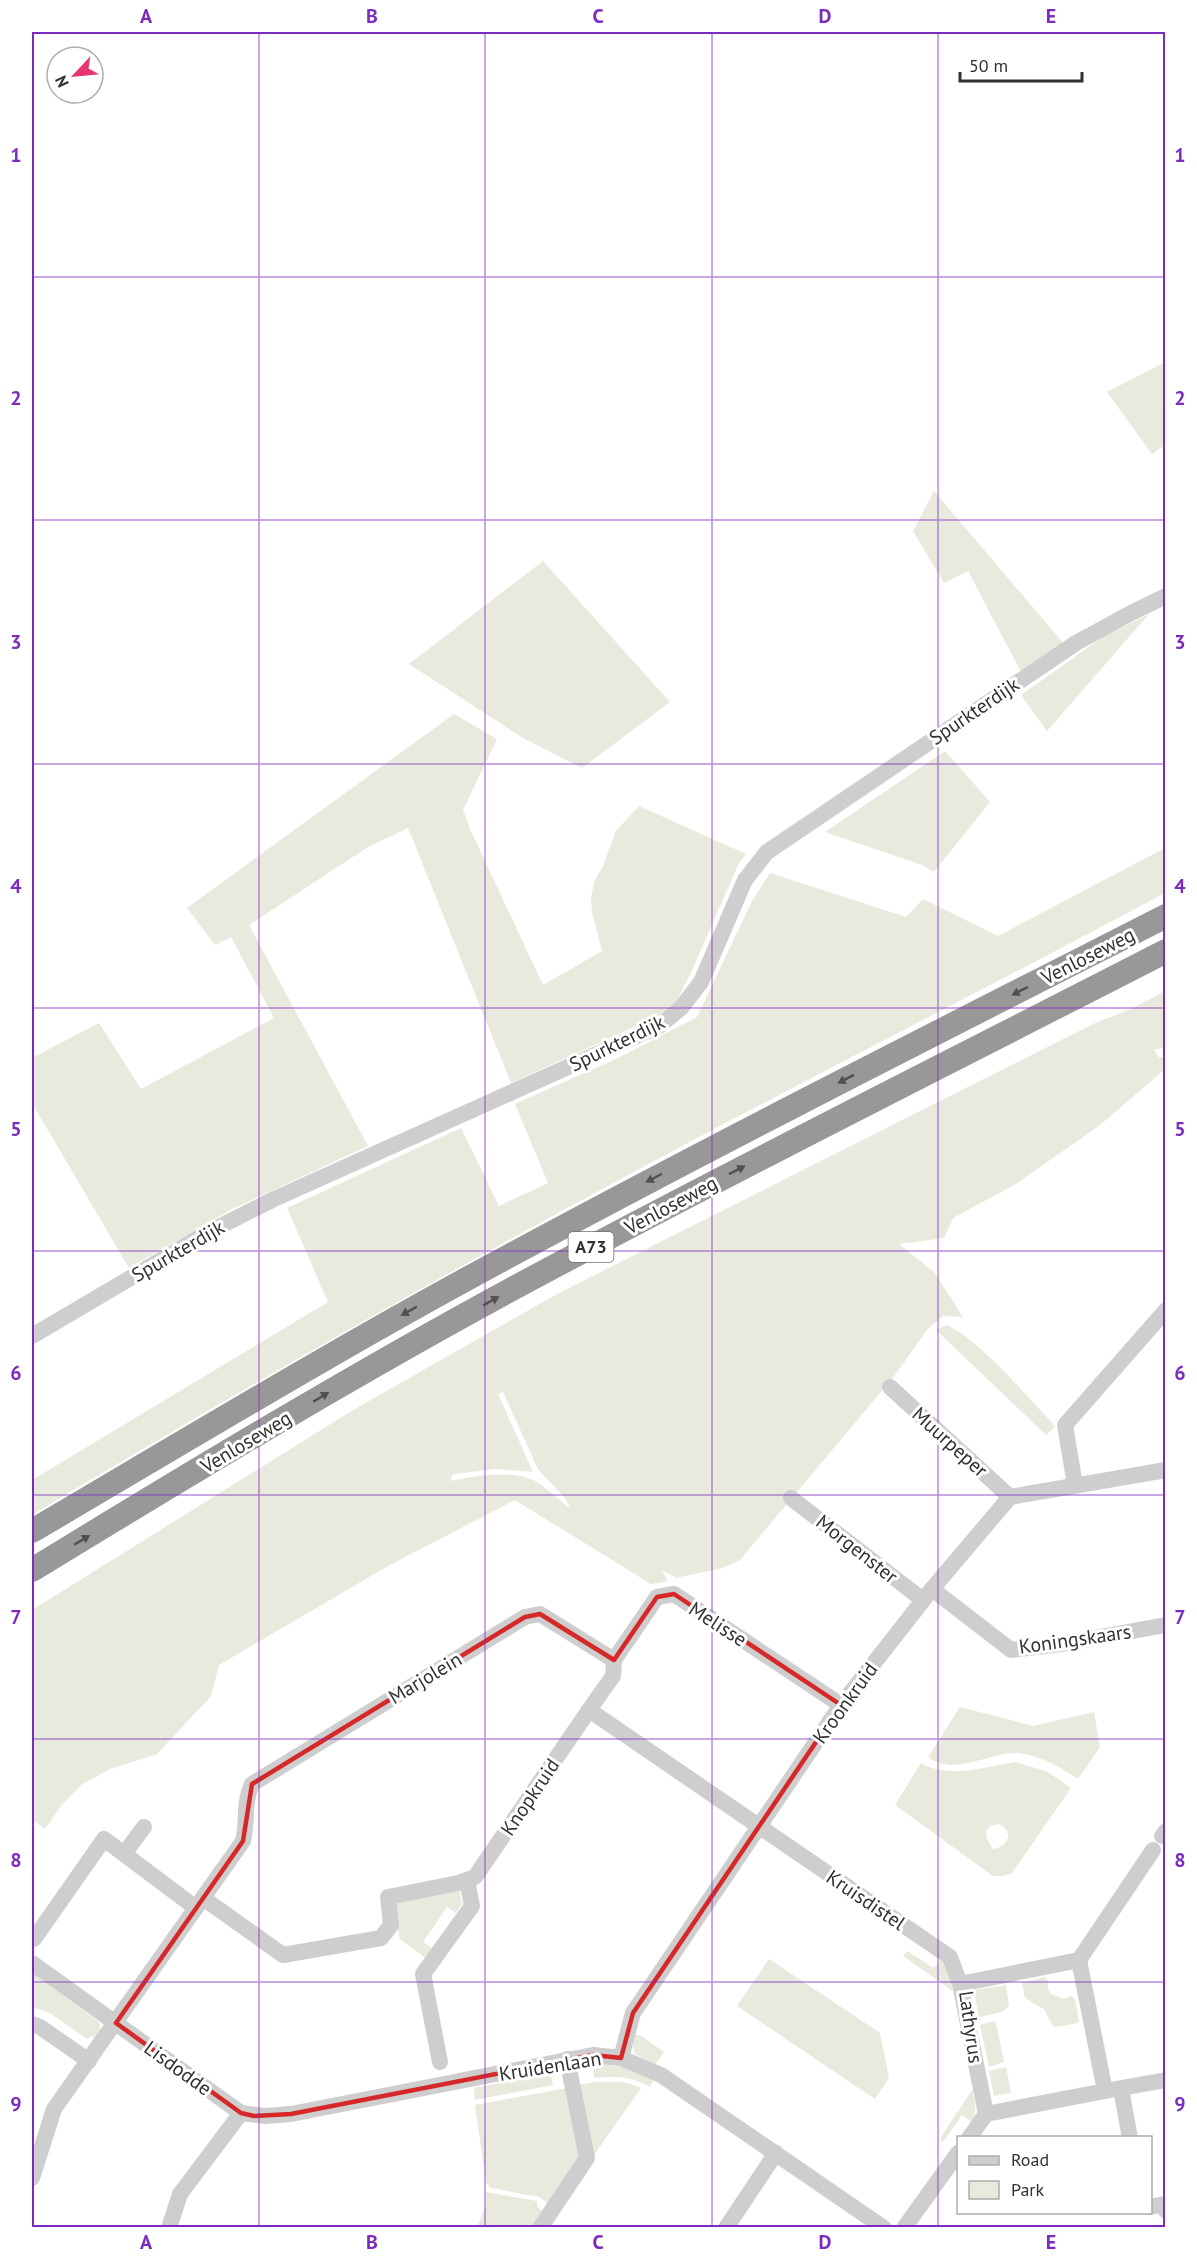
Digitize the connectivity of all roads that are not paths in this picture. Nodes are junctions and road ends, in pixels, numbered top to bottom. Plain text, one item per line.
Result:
1 (1166, 596) edge
2 (1166, 916) edge
3 (1166, 951) edge
4 (1166, 1311) edge
5 (32, 1336) edge
6 (890, 1387) dead end
7 (1166, 1470) edge
8 (1075, 1485) junction
9 (1010, 1497) junction
10 (790, 1498) dead end
11 (32, 1531) edge
12 (32, 1570) edge
13 (928, 1594) junction
14 (1166, 1625) edge
15 (614, 1660) junction
16 (841, 1705) junction
17 (589, 1710) junction
18 (760, 1826) junction
19 (144, 1827) dead end
20 (1160, 1839) edge
21 (124, 1854) junction
22 (467, 1880) junction
23 (199, 1903) junction
24 (34, 1939) dead end
25 (1079, 1960) junction
26 (32, 1963) edge
27 (960, 1984) junction
28 (116, 2023) junction
29 (32, 2024) edge
30 (621, 2058) junction
31 (567, 2059) junction
32 (89, 2061) junction
33 (440, 2062) dead end
34 (1166, 2080) edge
35 (1113, 2090) junction
36 (241, 2113) junction
37 (986, 2114) junction
38 (970, 2136) edge
39 (1129, 2136) edge
40 (776, 2154) junction
41 (957, 2154) edge
42 (32, 2172) edge
43 (1152, 2206) edge
44 (1166, 2211) edge
45 (173, 2226) edge
46 (540, 2228) edge
47 (726, 2228) edge
48 (884, 2228) edge
49 (904, 2228) edge

1 - 5 street, Spurkterdijk
2 -> 11 highway, Venloseweg / A73
12 -> 3 highway, Venloseweg / A73
4 - 8 street
6 - 9 street, Muurpeper
7 - 8 street
8 - 9 street
9 - 13 street, Kroonkruid
10 - 13 street, Morgenster
13 - 14 street, Koningskaars
13 - 16 street, Kroonkruid
15 - 16 street, Melisse
15 - 17 street
15 - 23 street, Marjolein
16 - 18 street, Kroonkruid
17 - 18 street
17 - 22 street, Knopkruid
18 - 27 street, Kruisdistel
18 - 30 street, Kroonkruid
19 - 21 street
20 - 25 street
21 - 23 street
21 - 24 street
22 - 23 street
22 - 33 street
23 - 28 street, Marjolein
25 - 27 street, Lathyrus
25 - 35 street
26 - 28 street, Lisdodde
27 - 37 street, Lathyrus
28 - 32 street, Marjolein
28 - 36 street, Lisdodde
29 - 32 street
30 - 31 street, Kruidenlaan
30 - 40 street, Kruidenlaan
31 - 36 street, Kruidenlaan
31 - 46 street
32 - 42 street, Marjolein
34 - 35 street
35 - 37 street
35 - 39 street
36 - 45 street
37 - 38 street
40 - 47 street
40 - 48 street, Kruidenlaan
41 - 49 street
43 - 44 street

